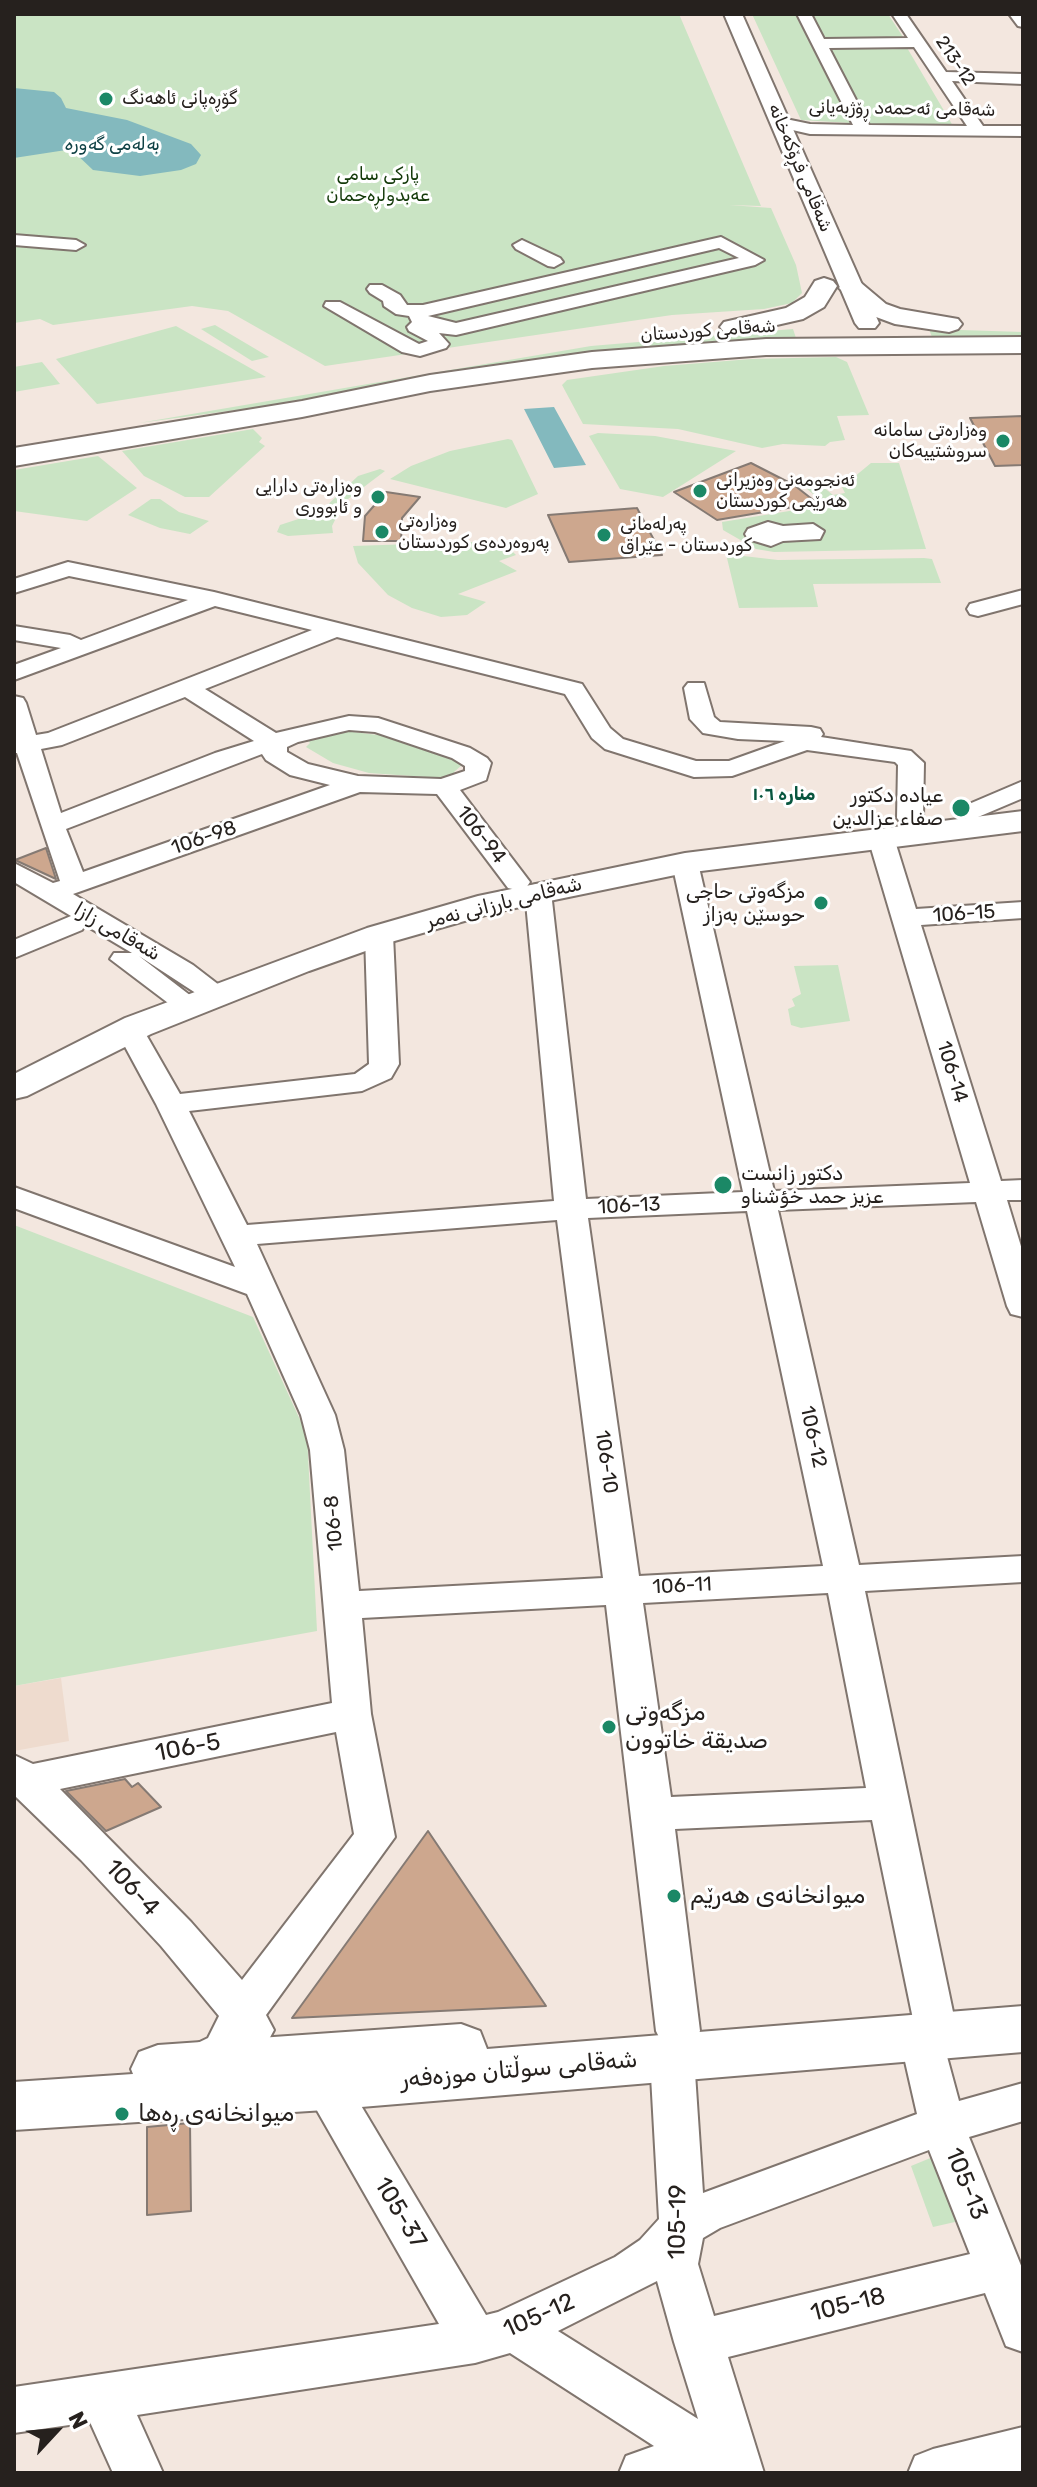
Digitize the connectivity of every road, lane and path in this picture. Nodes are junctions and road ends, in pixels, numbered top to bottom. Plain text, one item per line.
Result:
1 (713, 14) edge
2 (733, 14) edge
3 (804, 14) edge
4 (899, 14) edge
5 (1016, 14) edge
6 (1023, 23) edge
7 (919, 42) junction
8 (819, 44) junction
9 (942, 76) junction
10 (1023, 79) edge
11 (863, 129) junction
12 (978, 130) junction
13 (1023, 131) edge
14 (802, 136) junction
15 (1023, 137) edge
16 (766, 143) dead end
17 (722, 230) junction
18 (658, 239) junction
19 (14, 240) edge
20 (76, 245) dead end
21 (522, 245) dead end
22 (681, 251) junction
23 (554, 262) junction
24 (575, 267) junction
25 (493, 276) junction
26 (550, 282) junction
27 (448, 286) dead end
28 (832, 287) junction
29 (518, 289) junction
30 (610, 293) junction
31 (411, 298) junction
32 (583, 299) junction
33 (333, 306) dead end
34 (867, 323) junction
35 (952, 325) junction
36 (1023, 326) edge
37 (730, 327) junction
38 (1023, 345) edge
39 (404, 379) junction
40 (232, 395) dead end
41 (14, 437) edge
42 (14, 446) edge
43 (14, 457) edge
44 (14, 586) edge
45 (1023, 597) edge
46 (214, 599) junction
47 (978, 609) dead end
48 (336, 629) junction
49 (14, 633) edge
50 (77, 650) junction
51 (14, 673) edge
52 (188, 688) junction
53 (696, 688) dead end
54 (14, 703) edge
55 (274, 743) junction
56 (20, 745) edge
57 (358, 784) junction
58 (444, 787) junction
59 (1023, 789) edge
60 (1023, 805) edge
61 (922, 817) junction
62 (1002, 822) edge
63 (52, 826) junction
64 (881, 838) junction
65 (685, 863) junction
66 (14, 871) edge
67 (528, 887) junction
68 (14, 888) edge
69 (63, 888) junction
70 (1023, 910) edge
71 (905, 918) junction
72 (72, 924) junction
73 (379, 935) junction
74 (14, 950) edge
75 (196, 994) junction
76 (130, 1030) junction
77 (14, 1068) edge
78 (14, 1088) edge
79 (171, 1104) junction
80 (988, 1190) junction
81 (1023, 1190) edge
82 (14, 1197) edge
83 (761, 1200) junction
84 (571, 1209) junction
85 (237, 1236) junction
86 (259, 1287) junction
87 (1023, 1306) edge
88 (1023, 1569) edge
89 (844, 1578) junction
90 (623, 1590) junction
91 (341, 1606) junction
92 (352, 1714) junction
93 (19, 1776) edge
94 (889, 1803) junction
95 (653, 1814) junction
96 (1023, 2003) edge
97 (242, 2013) junction
98 (926, 2024) junction
99 (1023, 2029) edge
100 (675, 2044) junction
101 (269, 2061) junction
102 (191, 2067) junction
103 (14, 2080) edge
104 (325, 2086) junction
105 (1023, 2102) edge
106 (14, 2106) edge
107 (942, 2125) junction
108 (682, 2226) junction
109 (999, 2268) junction
110 (1023, 2330) edge
111 (495, 2335) junction
112 (698, 2342) junction
113 (103, 2395) junction
114 (14, 2410) edge
115 (1023, 2451) edge
116 (727, 2459) edge
117 (138, 2473) edge
118 (644, 2473) edge
119 (933, 2473) edge

1 - 16 main road, شەقامی فڕۆکەخانە
2 - 14 main road, شەقامی فڕۆکەخانە
3 - 8 street
4 - 7 street, 213-12
5 - 6 street
7 - 8 street
7 - 9 street, 213-12
8 - 11 street
9 - 10 street
9 - 12 street, 213-12
11 - 12 street, شەقامی ئەحمەد ڕۆژبەیانی
11 - 14 street, شەقامی ئەحمەد ڕۆژبەیانی
12 - 13 street, شەقامی ئەحمەد ڕۆژبەیانی
14 - 15 street, شەقامی ئەحمەد ڕۆژبەیانی
14 - 28 main road, شەقامی فڕۆکەخانە
17 - 18 street
17 - 22 street
17 - 30 street
18 - 22 street
18 - 24 street
19 - 20 street
21 - 23 street
22 - 24 street
23 - 24 street
23 - 25 street
24 - 26 street
24 - 30 street
25 - 27 street
25 - 29 street
26 - 29 street
26 - 32 street
28 - 34 main road, شەقامی فڕۆکەخانە
28 - 35 highway
28 - 37 highway
29 - 31 street
30 - 32 street
31 - 32 street
31 - 33 street
34 - 35 highway, شەقامی کوردستان
34 - 37 highway, شەقامی کوردستان
35 - 36 highway, شەقامی کوردستان
37 - 39 highway, شەقامی کوردستان
38 - 39 highway, شەقامی کوردستان
39 - 40 highway, شەقامی کوردستان
39 - 41 highway, شەقامی کوردستان
39 - 42 highway, شەقامی کوردستان
39 - 43 highway, شەقامی کوردستان
44 - 46 street
45 - 47 street
46 - 48 street
46 - 50 street
48 - 52 street
48 - 61 street
49 - 50 street
50 - 51 street
52 - 55 street
52 - 56 street
53 - 61 street
54 - 56 street
55 - 57 street
55 - 58 street
55 - 63 street
56 - 63 street
57 - 58 street
57 - 69 street, 106-98
58 - 67 street, 106-94
59 - 62 street
60 - 62 main road, شەقامی بارزانی نەمر
61 - 62 main road, شەقامی بارزانی نەمر
61 - 67 main road, شەقامی بارزانی نەمر
62 - 64 main road, شەقامی بارزانی نەمر
63 - 69 street
64 - 65 main road, شەقامی بارزانی نەمر
64 - 71 street, 106-14
65 - 67 main road, شەقامی بارزانی نەمر
65 - 83 street, 106-12
66 - 69 street, شەقامی زازا
67 - 73 main road, شەقامی بارزانی نەمر
67 - 75 main road, شەقامی بارزانی نەمر
67 - 84 street, 106-10
68 - 72 street, شەقامی زازا
69 - 75 street, شەقامی زازا
70 - 71 street, 106-15
71 - 80 street, 106-14
72 - 74 street
72 - 75 street, شەقامی زازا
73 - 75 main road, شەقامی بارزانی نەمر
73 - 79 street
75 - 76 main road, شەقامی بارزانی نەمر
75 - 77 main road, شەقامی بارزانی نەمر
76 - 78 main road, شەقامی بارزانی نەمر
76 - 79 street, 106-8
79 - 85 street, 106-8
80 - 81 street, 106-13
80 - 83 street, 106-13
80 - 87 street, 106-14
82 - 86 street
83 - 84 street, 106-13
83 - 89 street, 106-12
84 - 85 street, 106-13
84 - 90 street, 106-10
85 - 86 street, 106-8
86 - 91 street, 106-8
88 - 89 street, 106-11
89 - 90 street, 106-11
89 - 94 street, 106-12
90 - 91 street, 106-11
90 - 95 street, 106-10
91 - 92 street, 106-8
92 - 93 street, 106-5
92 - 97 street, 106-8
93 - 97 street, 106-4
94 - 95 street
94 - 98 street, 106-12
95 - 100 street, 106-10
96 - 98 main road, شەقامی سوڵتان موزەفەر
97 - 101 street, 106-4
97 - 102 street, 106-8
98 - 99 main road, شەقامی سوڵتان موزەفەر
98 - 100 main road, شەقامی سوڵتان موزەفەر
98 - 107 street, 105-13
100 - 101 main road, شەقامی سوڵتان موزەفەر
100 - 104 main road, شەقامی سوڵتان موزەفەر
100 - 108 street, 105-19
101 - 102 main road, شەقامی سوڵتان موزەفەر
102 - 103 main road, شەقامی سوڵتان موزەفەر
104 - 106 main road, شەقامی سوڵتان موزەفەر
104 - 111 street, 105-37
105 - 107 street, 105-12
107 - 108 street, 105-12
107 - 109 street, 105-13
108 - 111 street, 105-12
108 - 112 street, 105-19
109 - 110 street, 105-13
109 - 112 street, 105-18
111 - 113 street, 105-12
111 - 116 street
112 - 116 street, 105-19
113 - 114 street, 105-12
113 - 117 street
115 - 119 street
116 - 118 street

